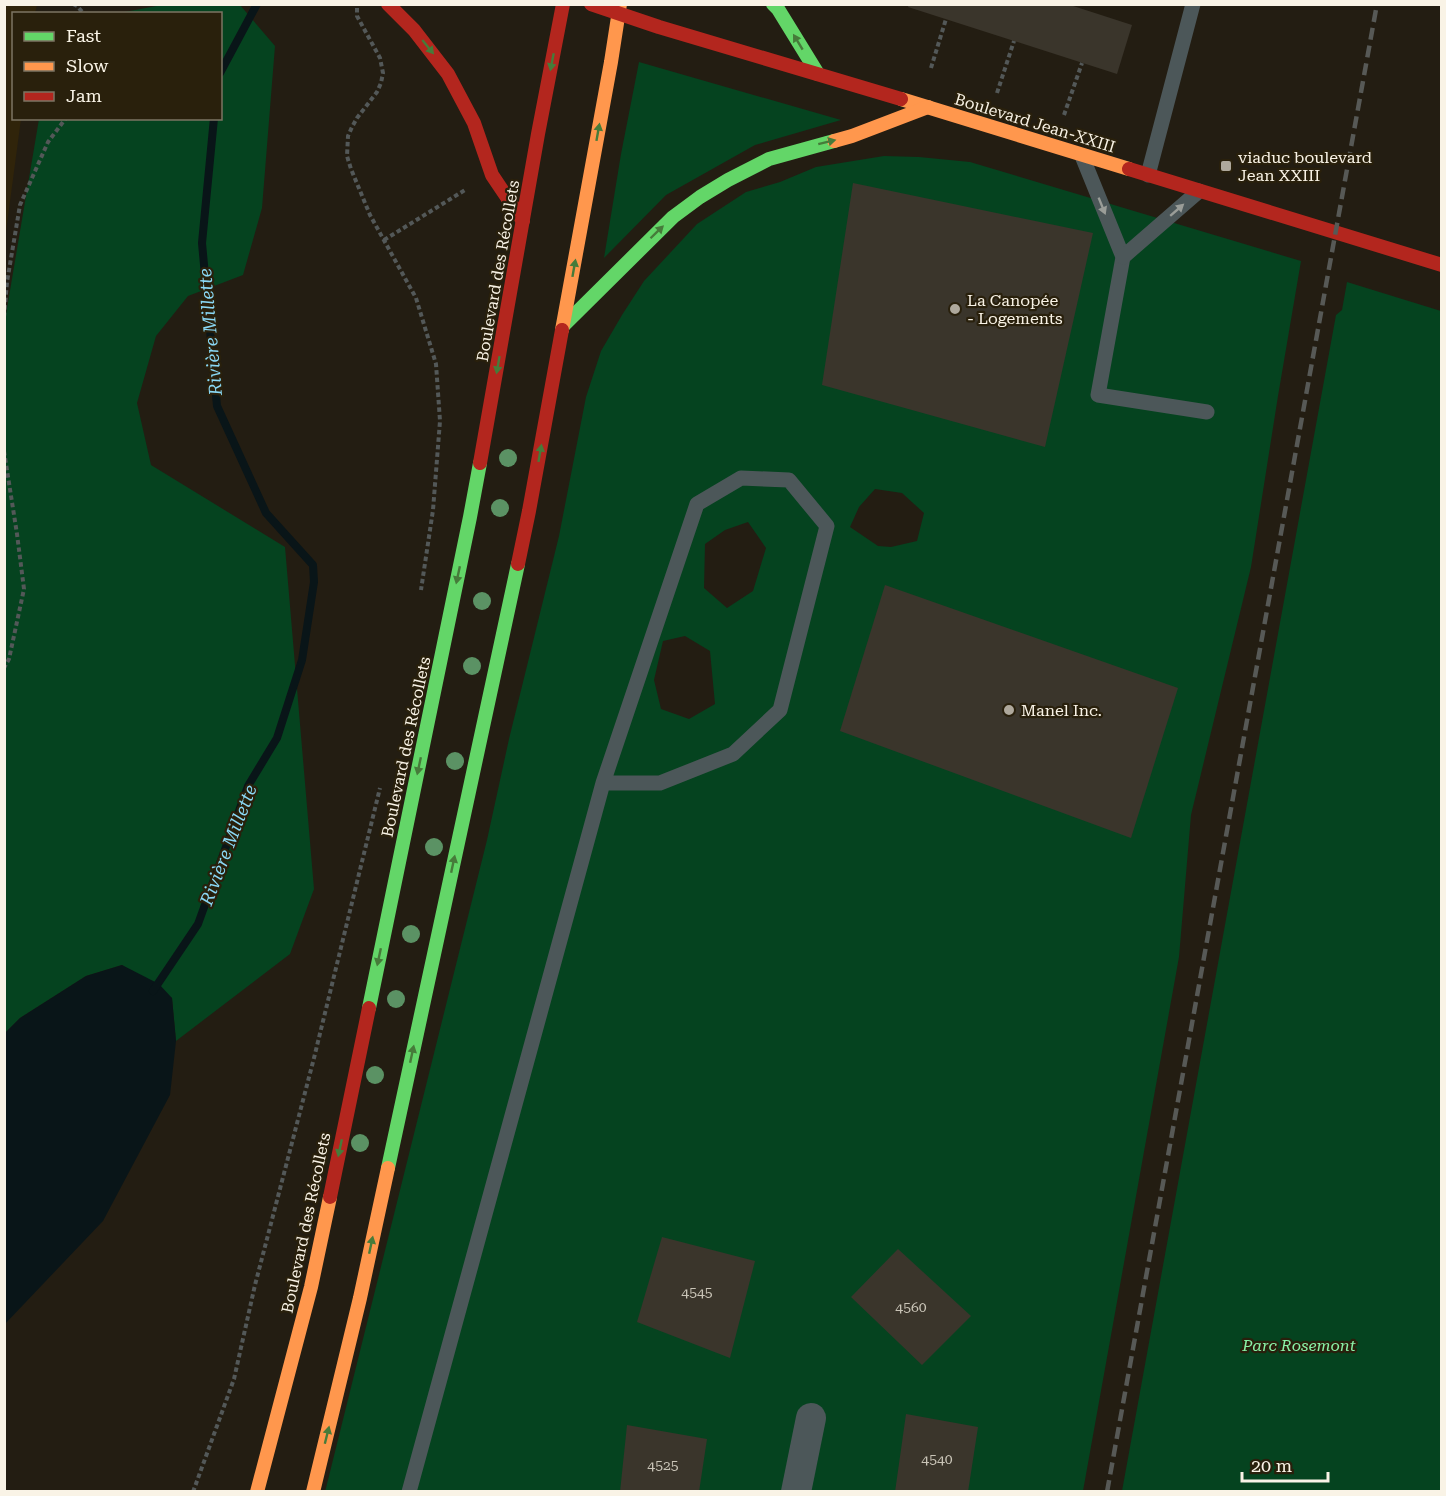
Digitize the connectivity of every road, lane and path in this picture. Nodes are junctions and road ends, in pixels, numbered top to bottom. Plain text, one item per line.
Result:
1 (359, 4) edge
2 (388, 4) edge
3 (563, 4) edge
4 (591, 4) edge
5 (773, 4) edge
6 (1193, 4) edge
7 (619, 9) edge
8 (946, 19) dead end
9 (1014, 41) dead end
10 (1082, 63) dead end
11 (931, 68) dead end
12 (818, 74) junction
13 (997, 93) dead end
14 (928, 107) junction
15 (1064, 115) dead end
16 (64, 120) edge
17 (1082, 155) junction
18 (1148, 175) junction
19 (470, 186) dead end
20 (1199, 191) junction
21 (523, 221) junction
22 (384, 240) junction
23 (1123, 257) junction
24 (1442, 265) edge
25 (4, 317) edge
26 (564, 325) junction
27 (1207, 412) dead end
28 (4, 451) edge
29 (420, 597) dead end
30 (4, 668) edge
31 (603, 783) junction
32 (380, 787) dead end
33 (811, 1418) dead end
34 (193, 1491) edge
35 (257, 1491) edge
36 (313, 1491) edge
37 (409, 1491) edge
38 (796, 1491) edge

1 - 22 path
2 -> 21 main road
3 -> 21 main road, Boulevard des Récollets
4 - 7 main road, Boulevard Jean-XXIII
12 -> 5 main road
6 - 18 lane
7 - 12 main road, Boulevard Jean-XXIII
26 -> 7 main road
8 - 11 path
9 - 13 path
10 - 15 path
12 - 14 main road, Boulevard Jean-XXIII
14 - 17 main road, Boulevard Jean-XXIII
26 -> 14 main road
16 - 25 path
17 - 18 main road, Boulevard Jean-XXIII
17 -> 23 lane
18 - 20 main road, Boulevard Jean-XXIII
19 - 22 path
23 -> 20 lane
20 - 24 main road, Boulevard Jean-XXIII
21 -> 35 main road, Boulevard des Récollets
22 - 29 path
23 - 27 lane
36 -> 26 main road
28 - 30 path
31 - 31 lane
31 - 37 lane
32 - 34 path
33 - 38 street

